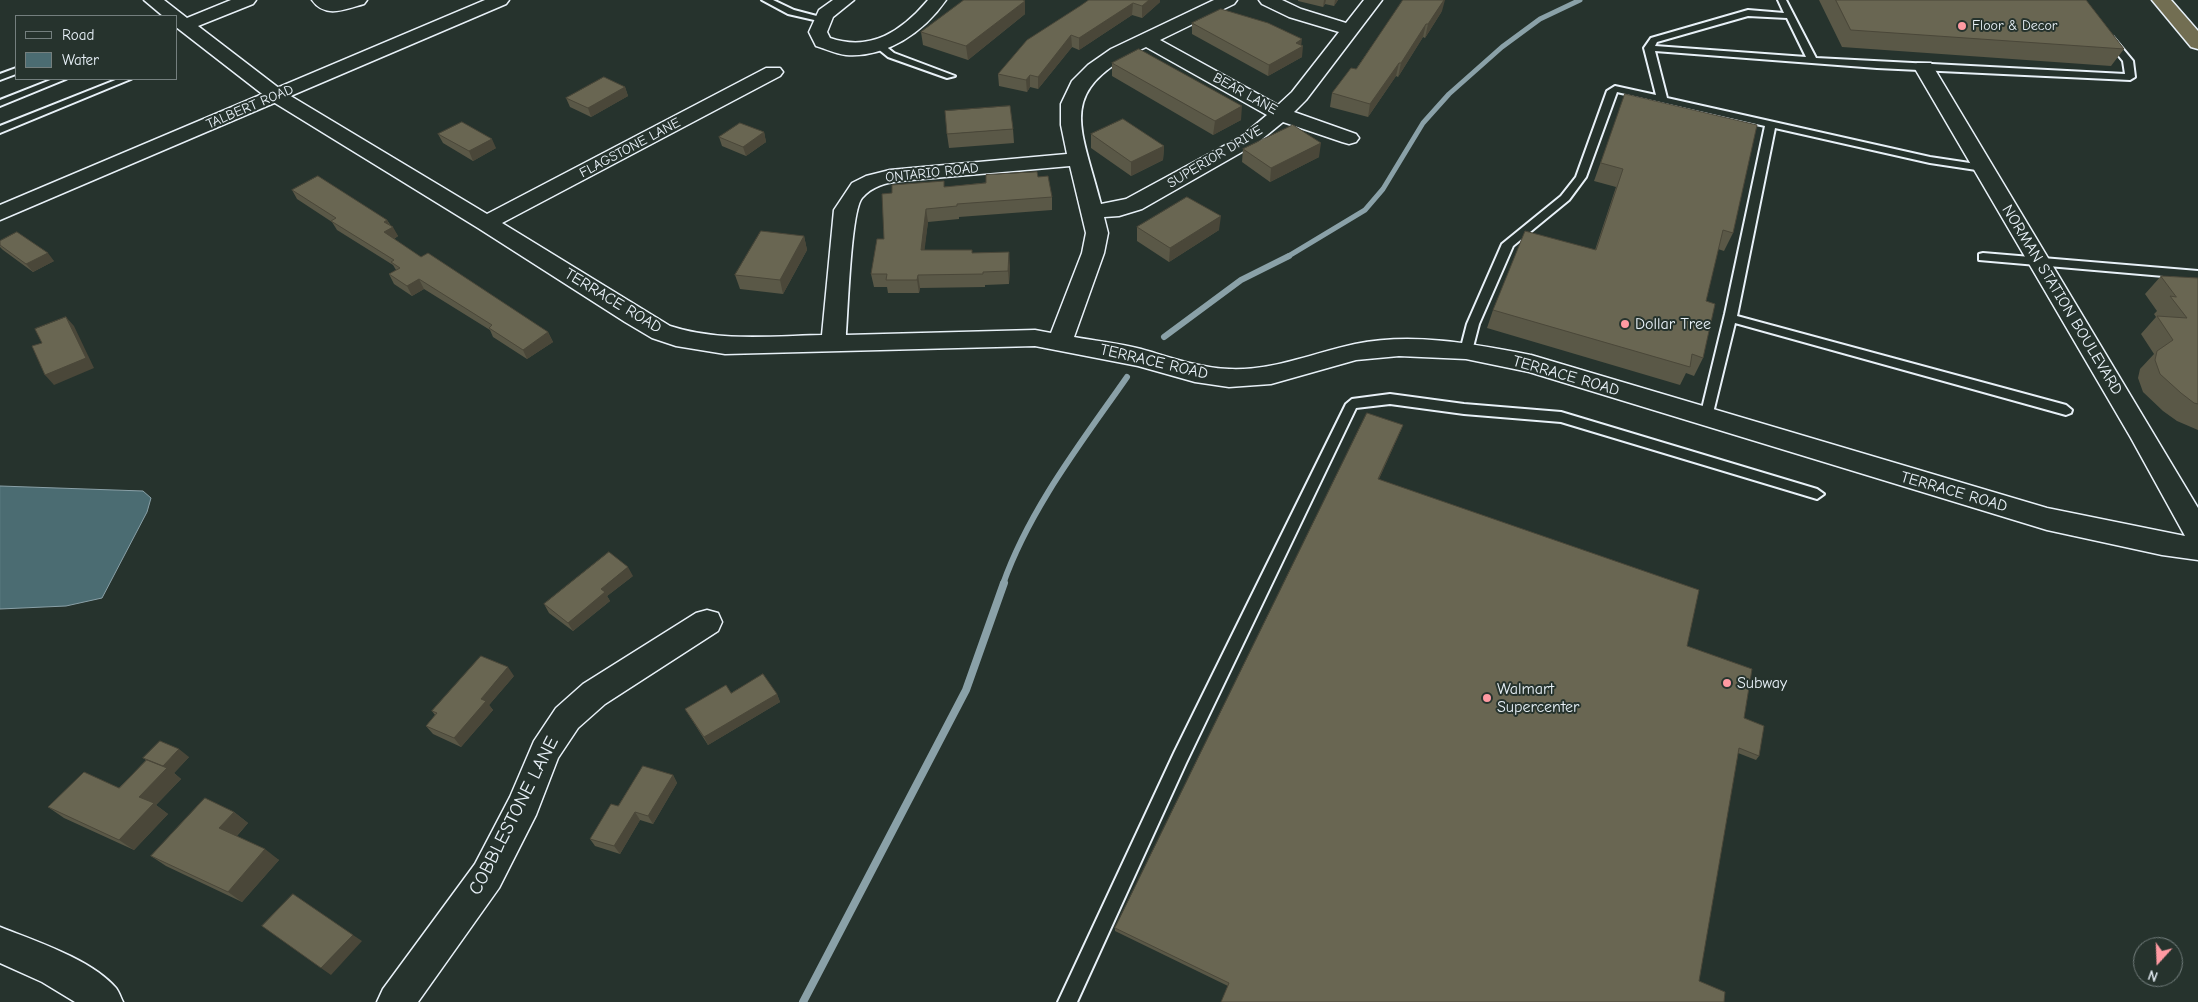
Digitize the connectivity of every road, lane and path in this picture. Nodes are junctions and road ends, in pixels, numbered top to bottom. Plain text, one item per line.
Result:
1 (153, 0) edge
2 (247, 0) edge
3 (321, 0) edge
4 (358, 0) edge
5 (500, 0) edge
6 (766, 0) edge
7 (845, 0) edge
8 (937, 0) edge
9 (1268, 0) edge
10 (1373, 0) edge
11 (1782, 0) edge
12 (2161, 0) edge
13 (1217, 1) edge
14 (170, 15) edge
15 (1791, 16) junction
16 (823, 19) junction
17 (178, 22) edge
18 (1351, 30) junction
19 (2103, 31) edge
20 (1146, 40) junction
21 (2198, 43) edge
22 (880, 46) junction
23 (1649, 48) junction
24 (1813, 60) junction
25 (1924, 67) junction
26 (15, 71) edge
27 (774, 72) dead end
28 (950, 76) dead end
29 (0, 77) edge
30 (58, 80) edge
31 (124, 80) edge
32 (277, 96) junction
33 (1662, 99) junction
34 (0, 103) edge
35 (1280, 114) junction
36 (1771, 123) junction
37 (0, 130) edge
38 (1349, 138) dead end
39 (1078, 159) junction
40 (1983, 168) junction
41 (1093, 211) junction
42 (0, 213) edge
43 (486, 223) junction
44 (1983, 257) dead end
45 (2040, 264) junction
46 (2198, 274) edge
47 (1730, 318) junction
48 (1060, 341) junction
49 (832, 343) junction
50 (1466, 351) junction
51 (2066, 410) dead end
52 (1706, 417) junction
53 (1817, 494) dead end
54 (2198, 533) edge
55 (2198, 549) edge
56 (707, 622) dead end
57 (0, 945) edge
58 (104, 1002) edge
59 (396, 1002) edge
60 (1067, 1002) edge

1 - 14 street, TERRACE ROAD
2 - 17 street
3 - 4 street
5 - 32 street, TALBERT ROAD
6 - 16 lane
7 - 16 street
8 - 22 street
9 - 18 street
10 - 18 street, SUPERIOR DRIVE
11 - 15 lane
12 - 21 highway
13 - 20 street
15 - 23 lane
15 - 24 lane
16 - 22 street
17 - 32 street, TERRACE ROAD
18 - 35 street, SUPERIOR DRIVE
19 - 25 lane
20 - 35 street, BEAR LANE
20 - 39 street
22 - 28 lane
23 - 24 lane
23 - 33 lane
24 - 25 lane
25 - 40 street, NORMAN STATION BOULEVARD
26 - 29 lane
27 - 43 street, FLAGSTONE LANE
30 - 34 lane
31 - 37 lane
32 - 42 street, TALBERT ROAD
32 - 43 street, TERRACE ROAD
33 - 36 lane
33 - 50 lane
35 - 38 street, BEAR LANE
35 - 41 street, SUPERIOR DRIVE
36 - 40 lane
36 - 47 lane
39 - 41 street
39 - 49 street, ONTARIO ROAD
40 - 45 street, NORMAN STATION BOULEVARD
41 - 48 street
43 - 49 street, TERRACE ROAD
44 - 45 lane
45 - 46 lane
45 - 54 street, NORMAN STATION BOULEVARD
47 - 51 lane
47 - 52 lane
48 - 49 street, TERRACE ROAD
48 - 50 street, TERRACE ROAD
50 - 52 street, TERRACE ROAD
52 - 55 street, TERRACE ROAD
53 - 60 lane
56 - 59 street, COBBLESTONE LANE
57 - 58 street

